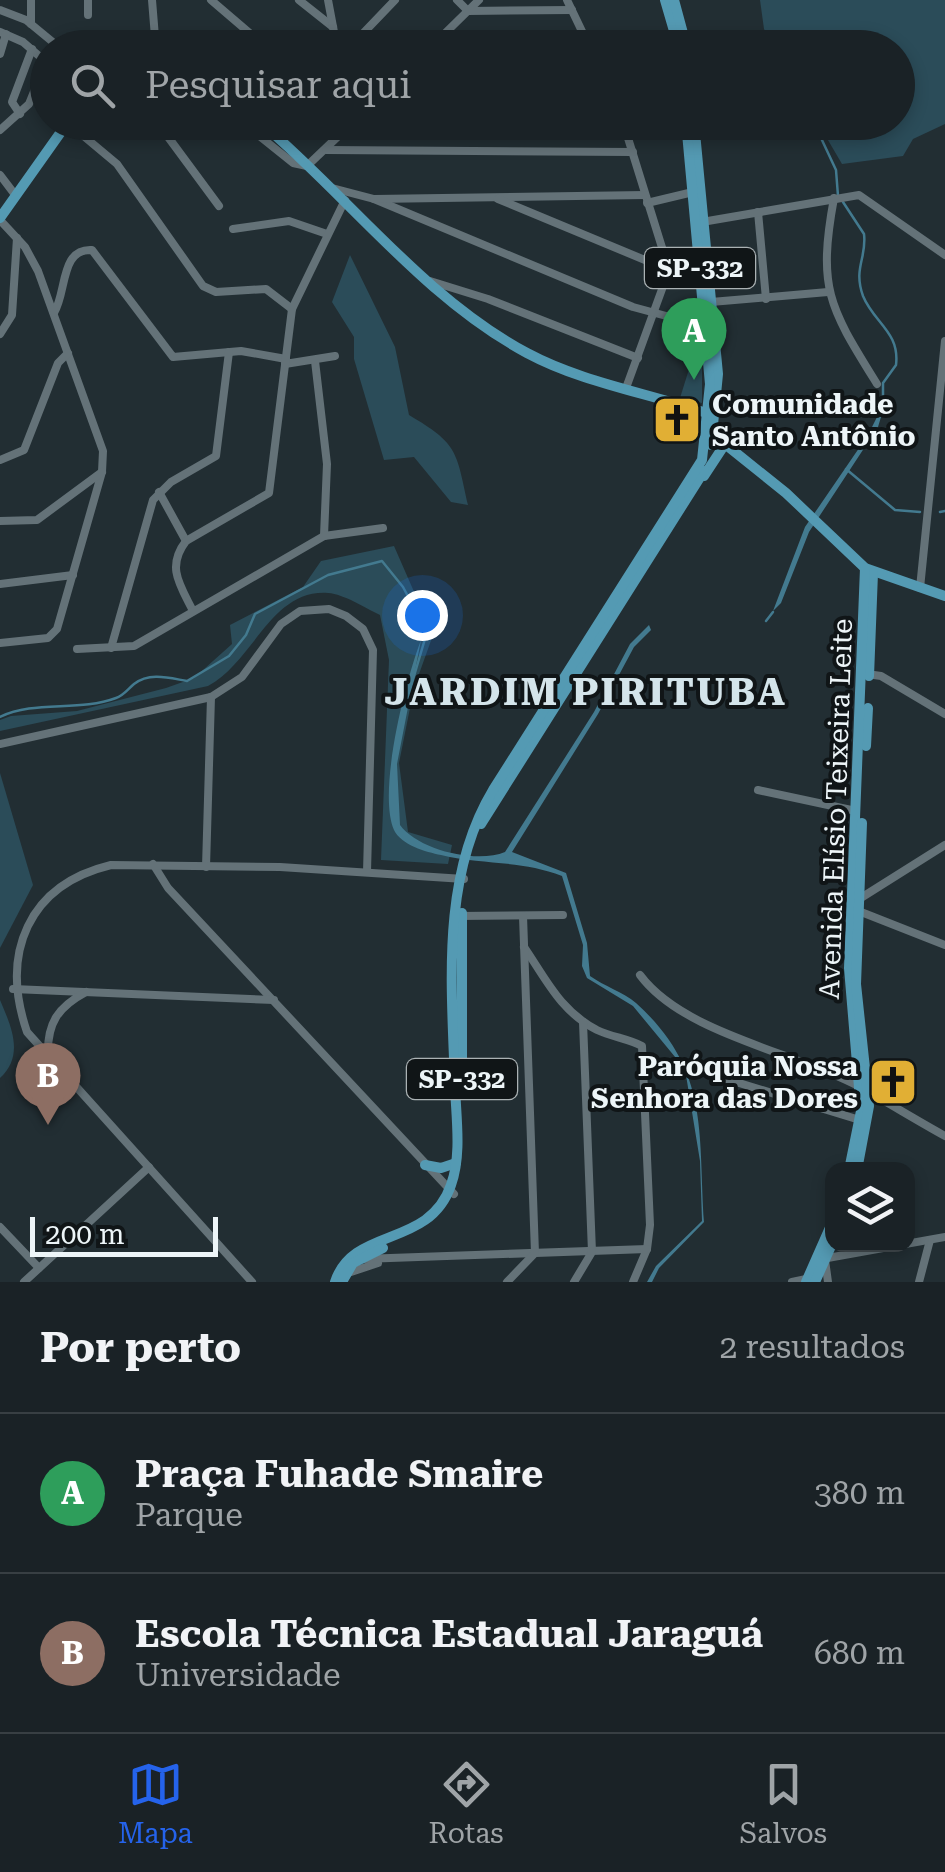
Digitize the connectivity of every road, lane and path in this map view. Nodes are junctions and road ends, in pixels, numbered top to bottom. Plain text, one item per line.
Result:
1 (31, 0) edge
2 (88, 0) edge
3 (152, 0) edge
4 (211, 0) edge
5 (299, 0) edge
6 (328, 0) edge
7 (396, 0) edge
8 (457, 0) edge
9 (479, 0) edge
10 (567, 0) edge
11 (666, 0) edge
12 (674, 0) edge
13 (0, 10) edge
14 (572, 10) junction
15 (468, 11) junction
16 (88, 14) dead end
17 (31, 24) junction
18 (333, 27) junction
19 (38, 30) edge
20 (160, 30) edge
21 (245, 30) edge
22 (334, 30) edge
23 (367, 30) edge
24 (448, 30) edge
25 (581, 30) edge
26 (677, 30) edge
27 (680, 30) edge
28 (3, 33) edge
29 (30, 47) edge
30 (30, 53) edge
31 (0, 54) edge
32 (30, 102) edge
33 (20, 114) junction
34 (1, 127) edge
35 (56, 140) edge
36 (89, 140) edge
37 (170, 140) edge
38 (264, 140) edge
39 (281, 140) edge
40 (336, 140) edge
41 (628, 140) edge
42 (688, 140) edge
43 (695, 140) edge
44 (326, 150) junction
45 (632, 152) junction
46 (310, 165) junction
47 (0, 175) edge
48 (332, 188) junction
49 (693, 192) junction
50 (16, 196) junction
51 (495, 197) junction
52 (836, 198) junction
53 (374, 199) junction
54 (646, 199) junction
55 (345, 200) junction
56 (219, 206) dead end
57 (758, 212) junction
58 (0, 219) edge
59 (700, 222) junction
60 (233, 229) dead end
61 (327, 234) junction
62 (18, 238) junction
63 (699, 251) junction
64 (945, 255) edge
65 (669, 270) junction
66 (430, 281) junction
67 (828, 292) junction
68 (766, 299) junction
69 (712, 302) junction
70 (292, 309) junction
71 (54, 313) junction
72 (656, 315) junction
73 (709, 327) junction
74 (0, 334) edge
75 (945, 342) edge
76 (229, 352) junction
77 (68, 353) junction
78 (335, 356) dead end
79 (638, 358) junction
80 (315, 361) junction
81 (286, 362) junction
82 (876, 384) dead end
83 (626, 388) junction
84 (710, 399) junction
85 (695, 409) junction
86 (708, 414) junction
87 (715, 429) junction
88 (725, 444) junction
89 (0, 460) edge
90 (102, 472) junction
91 (700, 482) junction
92 (160, 492) junction
93 (172, 515) junction
94 (147, 518) junction
95 (0, 521) edge
96 (383, 528) dead end
97 (324, 536) junction
98 (186, 541) junction
99 (869, 570) junction
100 (74, 575) junction
101 (0, 584) edge
102 (920, 588) junction
103 (945, 596) edge
104 (193, 611) junction
105 (0, 643) edge
106 (77, 648) dead end
107 (111, 648) junction
108 (866, 674) junction
109 (211, 697) junction
110 (945, 714) edge
111 (0, 744) edge
112 (861, 772) junction
113 (758, 790) dead end
114 (856, 811) junction
115 (943, 848) edge
116 (466, 851) junction
117 (153, 864) junction
118 (206, 867) junction
119 (367, 872) junction
120 (462, 878) junction
121 (856, 906) junction
122 (563, 915) dead end
123 (459, 916) junction
124 (523, 916) junction
125 (945, 945) edge
126 (524, 947) junction
127 (640, 975) dead end
128 (546, 986) junction
129 (13, 989) junction
130 (86, 992) junction
131 (524, 997) junction
132 (274, 1000) junction
133 (583, 1022) junction
134 (48, 1056) junction
135 (700, 1071) dead end
136 (864, 1091) junction
137 (864, 1121) junction
138 (945, 1136) edge
139 (855, 1162) edge
140 (456, 1163) junction
141 (424, 1165) junction
142 (149, 1167) junction
143 (452, 1192) junction
144 (0, 1226) edge
145 (945, 1237) edge
146 (930, 1240) junction
147 (825, 1246) edge
148 (647, 1249) junction
149 (592, 1252) junction
150 (826, 1252) edge
151 (535, 1254) junction
152 (360, 1258) junction
153 (821, 1259) junction
154 (382, 1262) junction
155 (39, 1268) junction
156 (341, 1279) edge
157 (815, 1280) edge
158 (24, 1282) edge
159 (252, 1282) edge
160 (507, 1282) edge
161 (574, 1282) edge
162 (633, 1282) edge
163 (792, 1282) edge
164 (919, 1282) edge

1 - 17 street
2 - 16 street
3 - 20 street
4 - 21 street
5 - 18 street
6 - 18 street
7 - 23 street
8 - 15 street
9 - 15 street
10 - 14 street
11 - 26 main road
12 - 27 main road
13 - 17 street
14 - 15 street
14 - 25 street
15 - 24 street
17 - 19 street
18 - 22 street
28 - 29 street
28 - 31 street
30 - 33 street
32 - 33 street
33 - 34 street
35 - 50 main road
36 - 70 street
37 - 56 street
38 - 46 street
39 - 46 main road
40 - 44 street
41 - 45 street
42 - 49 main road, SP-332
43 - 59 main road, SP-332
44 - 45 street
44 - 46 street
45 - 54 street
46 - 48 main road
47 - 50 street
48 - 53 street
48 - 55 main road
49 - 54 street
49 - 59 main road, SP-332
50 - 58 main road
51 - 53 street
51 - 54 street
51 - 65 street
52 - 57 street
52 - 64 street
52 - 67 street
53 - 72 street
54 - 65 street
55 - 61 street
55 - 66 main road
57 - 59 street
57 - 68 street
58 - 62 street
59 - 63 main road, SP-332
59 - 69 main road, SP-332
60 - 61 street
61 - 70 street
62 - 71 street
62 - 74 street
63 - 69 main road
63 - 73 main road, SP-332
65 - 72 street
66 - 79 street
66 - 83 main road
67 - 68 street
67 - 82 street
68 - 69 street
69 - 73 main road, SP-332
70 - 81 street
71 - 76 street
71 - 77 street
72 - 73 street
72 - 79 street
73 - 84 main road, SP-332
73 - 87 main road, SP-332
75 - 102 street
76 - 81 street
76 - 92 street
77 - 89 street
77 - 90 street
78 - 80 street
79 - 83 street
80 - 81 street
80 - 97 street
81 - 98 street
83 - 85 main road
84 - 85 main road
84 - 86 main road, SP-332
85 - 86 main road
86 - 87 main road
86 - 116 main road, SP-332
87 - 88 main road
87 - 91 main road, SP-332
88 - 91 main road
88 - 99 main road
90 - 95 street
90 - 100 street
91 - 116 main road, SP-332
92 - 93 street
92 - 94 street
93 - 94 street
93 - 98 street
94 - 107 street
96 - 97 street
97 - 104 street
98 - 104 street
99 - 102 main road
99 - 108 main road, Avenida Elísio Teixeira Leite
100 - 101 street
100 - 105 street
102 - 103 main road
104 - 107 street
106 - 107 street
108 - 110 street
108 - 112 main road, Avenida Elísio Teixeira Leite
109 - 111 street
109 - 118 street
109 - 119 street
112 - 114 main road, Avenida Elísio Teixeira Leite
112 - 121 main road, Avenida Elísio Teixeira Leite
113 - 114 street
114 - 121 main road, Avenida Elísio Teixeira Leite
115 - 121 street
116 - 120 main road, SP-332
117 - 118 street
117 - 129 street
117 - 132 street
118 - 119 street
119 - 120 street
120 - 123 main road, SP-332
121 - 125 street
121 - 136 main road, Avenida Elísio Teixeira Leite
122 - 124 street
123 - 124 street
123 - 140 main road, SP-332
123 - 143 main road, SP-332
124 - 126 street
126 - 128 street
126 - 131 street
127 - 136 street
128 - 131 street
128 - 133 street
129 - 130 street
129 - 134 street
130 - 132 street
130 - 134 street
131 - 151 street
132 - 141 street
133 - 148 street
133 - 149 street
134 - 142 street
135 - 137 street
136 - 137 main road, Avenida Elísio Teixeira Leite
136 - 138 street
137 - 139 main road, Avenida Elísio Teixeira Leite
140 - 141 main road
140 - 143 main road, SP-332
141 - 143 street
142 - 155 street
142 - 159 street
143 - 152 main road, SP-332
143 - 156 main road, SP-332
144 - 155 street
145 - 146 street
146 - 153 street
146 - 164 street
147 - 153 main road
148 - 149 street
148 - 162 street
149 - 151 street
149 - 161 street
150 - 153 main road
151 - 154 street
151 - 160 street
152 - 154 street
152 - 156 main road, SP-332
153 - 157 main road
153 - 157 street
154 - 156 street
155 - 158 street
157 - 163 street

